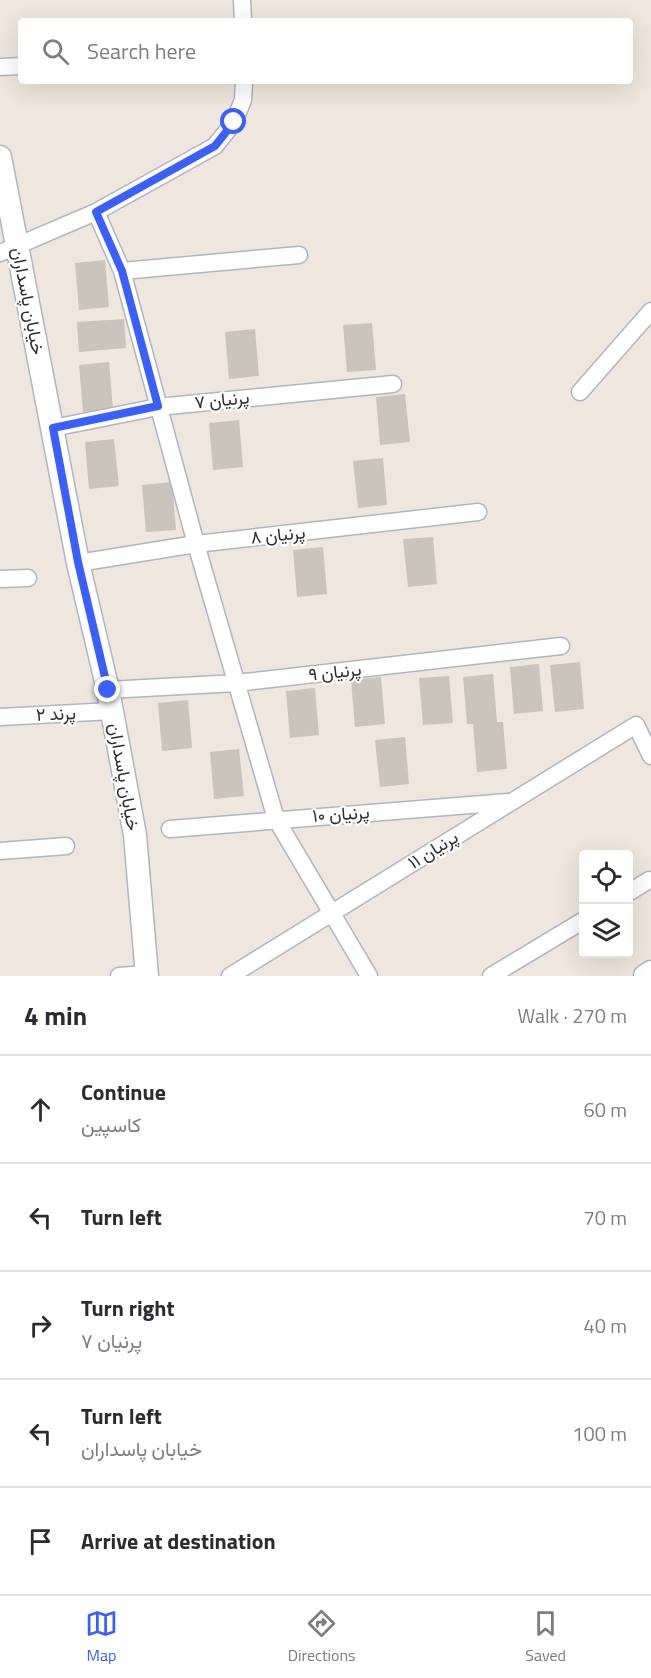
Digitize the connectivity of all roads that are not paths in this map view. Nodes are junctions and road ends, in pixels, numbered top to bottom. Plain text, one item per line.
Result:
1 (242, 0) edge
2 (243, 18) edge
3 (18, 66) edge
4 (0, 67) edge
5 (244, 84) edge
6 (0, 157) edge
7 (96, 212) junction
8 (9, 249) edge
9 (299, 255) dead end
10 (122, 271) junction
11 (651, 311) edge
12 (393, 384) dead end
13 (580, 392) dead end
14 (158, 406) junction
15 (53, 428) junction
16 (478, 512) dead end
17 (196, 544) junction
18 (78, 562) junction
19 (28, 578) dead end
20 (0, 579) edge
21 (561, 646) dead end
22 (236, 683) junction
23 (110, 701) junction
24 (0, 717) edge
25 (651, 756) edge
26 (512, 801) junction
27 (276, 819) junction
28 (170, 829) dead end
29 (66, 846) dead end
30 (0, 850) edge
31 (649, 880) dead end
32 (633, 890) edge
33 (331, 913) junction
34 (579, 923) edge
35 (651, 972) edge
36 (147, 975) edge
37 (119, 976) edge
38 (230, 976) edge
39 (369, 976) edge
40 (491, 976) edge
41 (645, 976) edge

1 - 2 street
3 - 4 street
5 - 7 street
6 - 8 street, خیابان پاسداران
7 - 8 street
7 - 10 street
8 - 15 street, خیابان پاسداران
9 - 10 street
10 - 14 street
11 - 13 street
12 - 14 street, پرنیان ۷
14 - 15 street, پرنیان ۷
14 - 17 street
15 - 18 street, خیابان پاسداران
16 - 17 street, پرنیان ۸
17 - 18 street, پرنیان ۸
17 - 22 street
18 - 23 street, خیابان پاسداران
19 - 20 street
21 - 22 street, پرنیان ۹
22 - 23 street, پرنیان ۹
22 - 27 street
23 - 24 street, پرند ۲
23 - 36 street, خیابان پاسداران
25 - 26 street, پرنیان ۱۱
26 - 27 street, پرنیان ۱۰
26 - 33 street, پرنیان ۱۱
27 - 28 street, پرنیان ۱۰
27 - 33 street
29 - 30 street
31 - 32 street
33 - 38 street, پرنیان ۱۱
33 - 39 street
34 - 40 street
35 - 41 street
36 - 37 street

